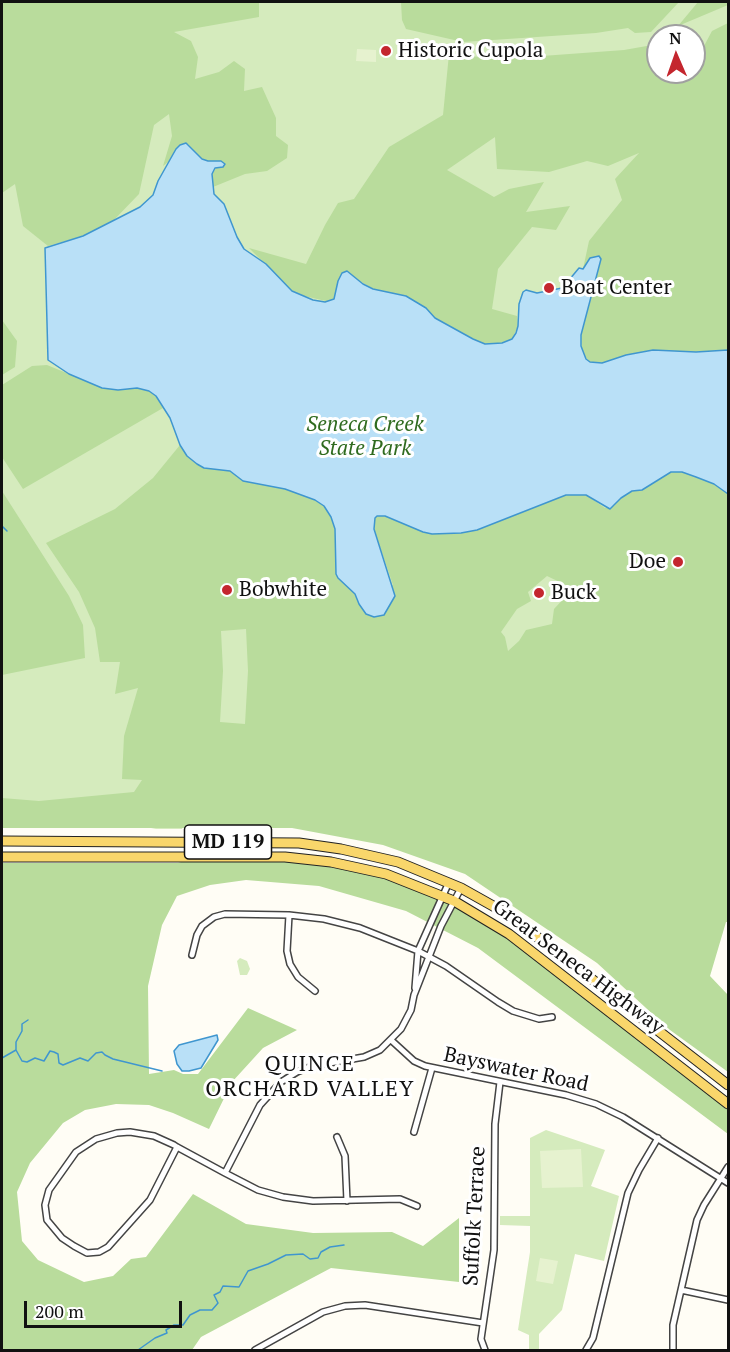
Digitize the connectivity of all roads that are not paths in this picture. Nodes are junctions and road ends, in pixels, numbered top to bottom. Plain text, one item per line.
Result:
1 (2, 841) edge
2 (2, 857) edge
3 (449, 882) junction
4 (461, 888) junction
5 (443, 896) junction
6 (454, 901) junction
7 (289, 915) junction
8 (418, 951) junction
9 (192, 955) dead end
10 (429, 956) junction
11 (315, 991) dead end
12 (414, 995) junction
13 (552, 1017) dead end
14 (391, 1040) junction
15 (432, 1068) junction
16 (500, 1082) junction
17 (729, 1085) edge
18 (729, 1104) edge
19 (414, 1132) dead end
20 (337, 1137) dead end
21 (658, 1138) junction
22 (177, 1147) junction
23 (729, 1167) edge
24 (225, 1173) junction
25 (721, 1178) junction
26 (729, 1183) edge
27 (347, 1201) junction
28 (417, 1206) dead end
29 (681, 1290) junction
30 (729, 1300) edge
31 (483, 1323) junction
32 (255, 1350) edge
33 (484, 1350) edge
34 (586, 1350) edge
35 (673, 1350) edge

1 - 3 main road, Great Seneca Highway / MD 119
2 - 5 main road, Great Seneca Highway / MD 119
3 - 4 main road, Great Seneca Highway / MD 119
3 - 5 street
4 - 6 street
4 - 17 main road, Great Seneca Highway / MD 119
5 - 6 main road, Great Seneca Highway / MD 119
5 - 8 street
6 - 10 street
6 - 18 main road, Great Seneca Highway / MD 119
7 - 8 street
7 - 9 street
7 - 11 street
8 - 10 street
8 - 12 street
10 - 12 street
10 - 13 street
12 - 14 street
14 - 15 street, Bayswater Road
14 - 24 street
15 - 16 street, Bayswater Road
15 - 19 street
16 - 21 street, Bayswater Road
16 - 31 street, Suffolk Terrace
20 - 27 street
21 - 25 street, Bayswater Road
21 - 34 street
22 - 22 street
22 - 24 street
23 - 25 street
24 - 27 street
25 - 26 street, Bayswater Road
25 - 29 street
27 - 28 street
29 - 30 street
29 - 35 street
31 - 32 street
31 - 33 street, Suffolk Terrace

